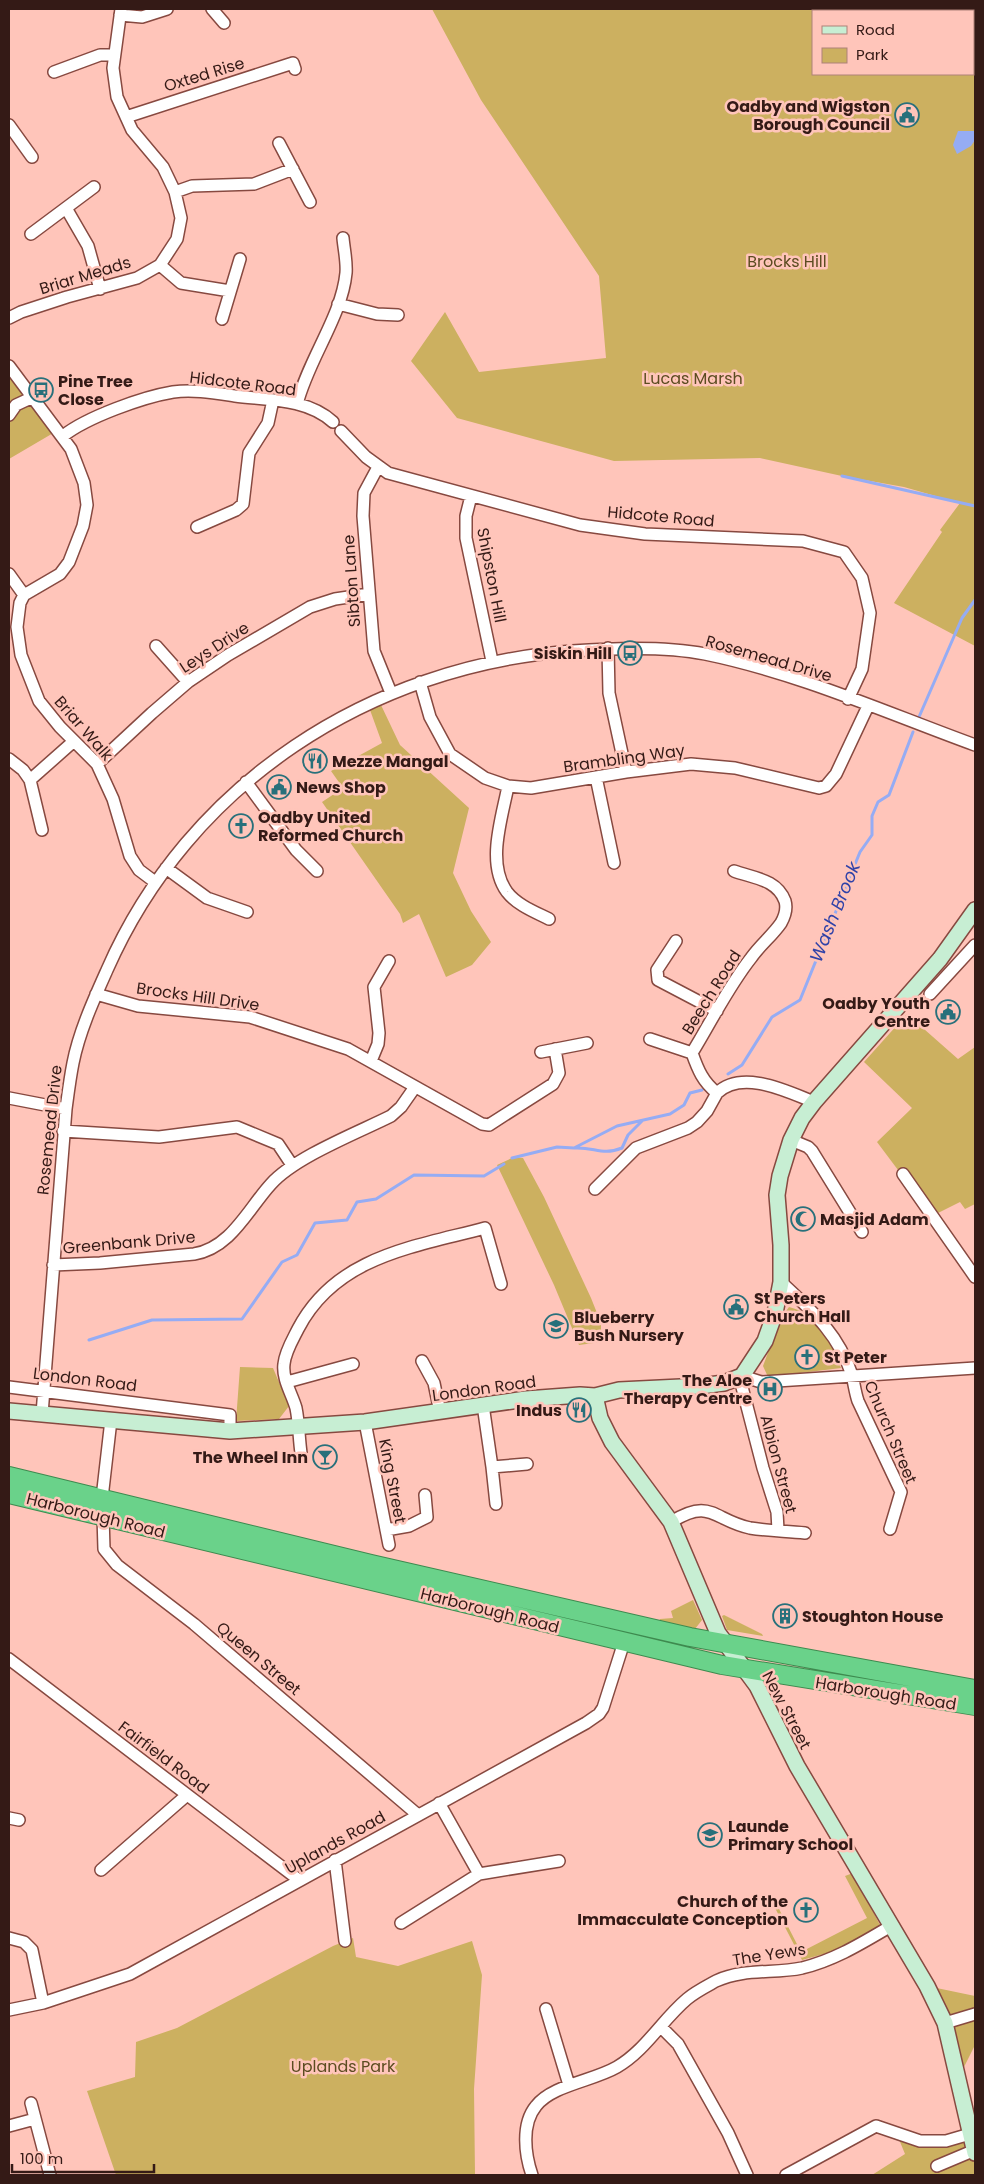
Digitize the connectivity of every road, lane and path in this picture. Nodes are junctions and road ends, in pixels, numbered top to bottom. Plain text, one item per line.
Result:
1 (167, 9) edge
2 (212, 9) edge
3 (121, 12) edge
4 (224, 23) dead end
5 (114, 55) junction
6 (294, 63) dead end
7 (54, 72) dead end
8 (126, 117) junction
9 (10, 130) edge
10 (279, 143) dead end
11 (32, 157) dead end
12 (292, 169) junction
13 (94, 187) dead end
14 (175, 192) junction
15 (310, 202) dead end
16 (66, 208) junction
17 (31, 234) dead end
18 (343, 238) dead end
19 (240, 259) dead end
20 (160, 265) junction
21 (100, 289) junction
22 (230, 291) junction
23 (338, 304) junction
24 (398, 316) dead end
25 (9, 318) edge
26 (222, 318) dead end
27 (9, 366) edge
28 (31, 398) junction
29 (273, 400) junction
30 (297, 404) junction
31 (9, 416) edge
32 (63, 436) junction
33 (378, 467) junction
34 (471, 496) junction
35 (197, 527) dead end
36 (9, 574) edge
37 (369, 594) junction
38 (24, 595) junction
39 (156, 646) dead end
40 (608, 648) junction
41 (20, 655) junction
42 (9, 658) edge
43 (492, 661) junction
44 (188, 682) junction
45 (420, 682) junction
46 (391, 693) junction
47 (848, 699) junction
48 (868, 706) junction
49 (74, 741) junction
50 (975, 745) edge
51 (9, 759) edge
52 (97, 764) junction
53 (626, 772) junction
54 (596, 777) junction
55 (30, 780) junction
56 (246, 782) junction
57 (508, 786) junction
58 (42, 830) dead end
59 (614, 863) dead end
60 (166, 868) junction
61 (317, 871) dead end
62 (734, 871) dead end
63 (155, 882) junction
64 (975, 910) edge
65 (247, 912) dead end
66 (549, 919) dead end
67 (676, 941) dead end
68 (975, 945) edge
69 (940, 959) junction
70 (389, 961) dead end
71 (953, 970) junction
72 (96, 994) junction
73 (930, 994) dead end
74 (717, 1011) junction
75 (650, 1039) dead end
76 (587, 1043) dead end
77 (554, 1049) junction
78 (541, 1052) dead end
79 (692, 1053) junction
80 (371, 1061) junction
81 (415, 1087) junction
82 (717, 1093) junction
83 (9, 1098) edge
84 (814, 1102) junction
85 (66, 1109) junction
86 (63, 1131) junction
87 (791, 1140) junction
88 (292, 1165) junction
89 (903, 1174) dead end
90 (595, 1189) dead end
91 (862, 1232) dead end
92 (53, 1265) junction
93 (975, 1277) edge
94 (780, 1282) junction
95 (501, 1284) dead end
96 (422, 1361) dead end
97 (353, 1364) dead end
98 (975, 1368) edge
99 (742, 1376) junction
100 (852, 1376) junction
101 (287, 1382) junction
102 (9, 1387) edge
103 (43, 1392) junction
104 (595, 1396) junction
105 (484, 1405) junction
106 (9, 1411) edge
107 (440, 1412) junction
108 (42, 1414) junction
109 (111, 1420) junction
110 (365, 1422) junction
111 (298, 1428) junction
112 (230, 1431) junction
113 (301, 1454) dead end
114 (527, 1464) dead end
115 (492, 1467) junction
116 (9, 1476) edge
117 (9, 1494) edge
118 (425, 1496) dead end
119 (102, 1498) junction
120 (496, 1504) dead end
121 (103, 1516) junction
122 (671, 1522) junction
123 (890, 1529) dead end
124 (386, 1530) junction
125 (778, 1530) junction
126 (805, 1533) dead end
127 (389, 1545) dead end
128 (506, 1596) junction
129 (630, 1632) junction
130 (736, 1658) junction
131 (9, 1659) edge
132 (846, 1661) junction
133 (975, 1689) edge
134 (945, 1702) junction
135 (975, 1706) edge
136 (187, 1795) junction
137 (439, 1803) junction
138 (418, 1815) junction
139 (335, 1860) junction
140 (559, 1861) dead end
141 (101, 1870) dead end
142 (479, 1874) junction
143 (299, 1880) junction
144 (401, 1923) dead end
145 (891, 1926) junction
146 (9, 1938) edge
147 (345, 1942) dead end
148 (43, 2003) junction
149 (546, 2009) dead end
150 (9, 2010) edge
151 (975, 2014) edge
152 (944, 2023) junction
153 (661, 2027) junction
154 (569, 2085) junction
155 (31, 2103) dead end
156 (34, 2119) junction
157 (9, 2126) edge
158 (970, 2134) junction
159 (975, 2152) edge
160 (937, 2166) dead end
161 (50, 2175) edge
162 (532, 2175) edge
163 (747, 2175) edge
164 (786, 2175) edge

1 - 3 street
2 - 4 street
3 - 5 street, Briar Meads
5 - 7 street
5 - 8 street, Briar Meads
6 - 8 street, Oxted Rise
8 - 14 street, Briar Meads
9 - 11 street
10 - 12 street
12 - 14 street
12 - 15 street
13 - 16 street
14 - 20 street, Briar Meads
16 - 17 street
16 - 21 street
18 - 23 street
19 - 22 street
20 - 21 street, Briar Meads
20 - 22 street
21 - 25 street, Briar Meads
22 - 26 street
23 - 24 street
23 - 30 street
27 - 28 street
28 - 31 street
28 - 32 street
29 - 30 street, Hidcote Road
29 - 32 street, Hidcote Road
29 - 35 street
30 - 33 street, Hidcote Road
32 - 38 street
33 - 34 street, Hidcote Road
33 - 37 street, Sibton Lane
34 - 43 street, Shipston Hill
34 - 47 street, Hidcote Road
36 - 38 street
37 - 44 street, Leys Drive
37 - 46 street, Sibton Lane
38 - 41 street, Briar Walk
39 - 44 street
40 - 43 street, Rosemead Drive
40 - 47 street, Rosemead Drive
40 - 53 street
41 - 42 street
41 - 49 street, Briar Walk
43 - 45 street, Rosemead Drive
44 - 52 street, Leys Drive
45 - 46 street, Rosemead Drive
45 - 57 street, Brambling Way
46 - 56 street, Rosemead Drive
47 - 48 street, Rosemead Drive
48 - 50 street, Rosemead Drive
48 - 53 street, Brambling Way
49 - 52 street, Briar Walk
49 - 55 street
51 - 55 street
52 - 63 street, Briar Walk
53 - 54 street, Brambling Way
54 - 57 street, Brambling Way
54 - 59 street
55 - 58 street
56 - 60 street, Rosemead Drive
56 - 61 street
57 - 66 street
60 - 63 street, Rosemead Drive
60 - 65 street
62 - 74 street, Beech Road
63 - 72 street, Rosemead Drive
64 - 69 main road
67 - 74 street
68 - 71 street
69 - 71 street
69 - 84 main road
70 - 80 street
71 - 73 street
72 - 80 street, Brocks Hill Drive
72 - 85 street, Rosemead Drive
74 - 79 street, Beech Road
75 - 79 street
76 - 77 street
77 - 78 street
77 - 81 street, Brocks Hill Drive
79 - 82 street, Beech Road
80 - 81 street, Brocks Hill Drive
81 - 88 street, Greenbank Drive
82 - 84 street
82 - 90 street
83 - 85 street
84 - 87 main road
85 - 86 street, Rosemead Drive
86 - 88 street
86 - 92 street, Rosemead Drive
87 - 91 street
87 - 94 main road
88 - 92 street, Greenbank Drive
89 - 93 street
92 - 103 street, Rosemead Drive
94 - 99 main road
94 - 100 street, Church Street
95 - 101 street
96 - 107 street
97 - 101 street
98 - 100 street
99 - 100 street
99 - 104 main road, London Road
99 - 125 street, Albion Street
100 - 123 street, Church Street
101 - 111 street
102 - 103 street, London Road
103 - 108 street, Rosemead Drive
103 - 112 street, London Road
104 - 105 main road, London Road
104 - 122 main road, New Street
105 - 107 main road, London Road
105 - 115 street
106 - 108 main road, London Road
107 - 110 main road, London Road
108 - 109 main road, London Road
109 - 112 main road, London Road
109 - 119 street
110 - 111 main road, London Road
110 - 124 street, King Street
111 - 112 main road, London Road
111 - 113 street
114 - 115 street
115 - 120 street
116 - 119 highway, Harborough Road
117 - 121 highway, Harborough Road
118 - 124 street
119 - 128 highway, Harborough Road
121 - 129 highway, Harborough Road
121 - 138 street, Queen Street
122 - 125 street
122 - 130 main road, New Street
124 - 127 street, King Street
125 - 126 street
128 - 129 highway, Harborough Road
128 - 129 highway
129 - 130 highway
129 - 137 street, Uplands Road
130 - 132 highway, Harborough Road
130 - 134 highway, Harborough Road
130 - 145 main road, New Street
131 - 136 street, Fairfield Road
132 - 133 highway, Harborough Road
132 - 134 highway
134 - 135 highway, Harborough Road
136 - 141 street
136 - 143 street, Fairfield Road
137 - 138 street, Uplands Road
137 - 142 street
138 - 139 street, Uplands Road
139 - 143 street, Uplands Road
139 - 147 street
140 - 142 street
142 - 144 street
143 - 148 street, Uplands Road
145 - 152 main road, New Street
145 - 153 street, The Yews
146 - 148 street
148 - 150 street, Uplands Road
149 - 154 street
151 - 152 street
152 - 158 main road, New Street
153 - 154 street, The Yews
153 - 163 street
154 - 162 street, The Yews
155 - 156 street
156 - 157 street
156 - 161 street
158 - 159 main road, New Street
158 - 164 street
159 - 160 street

